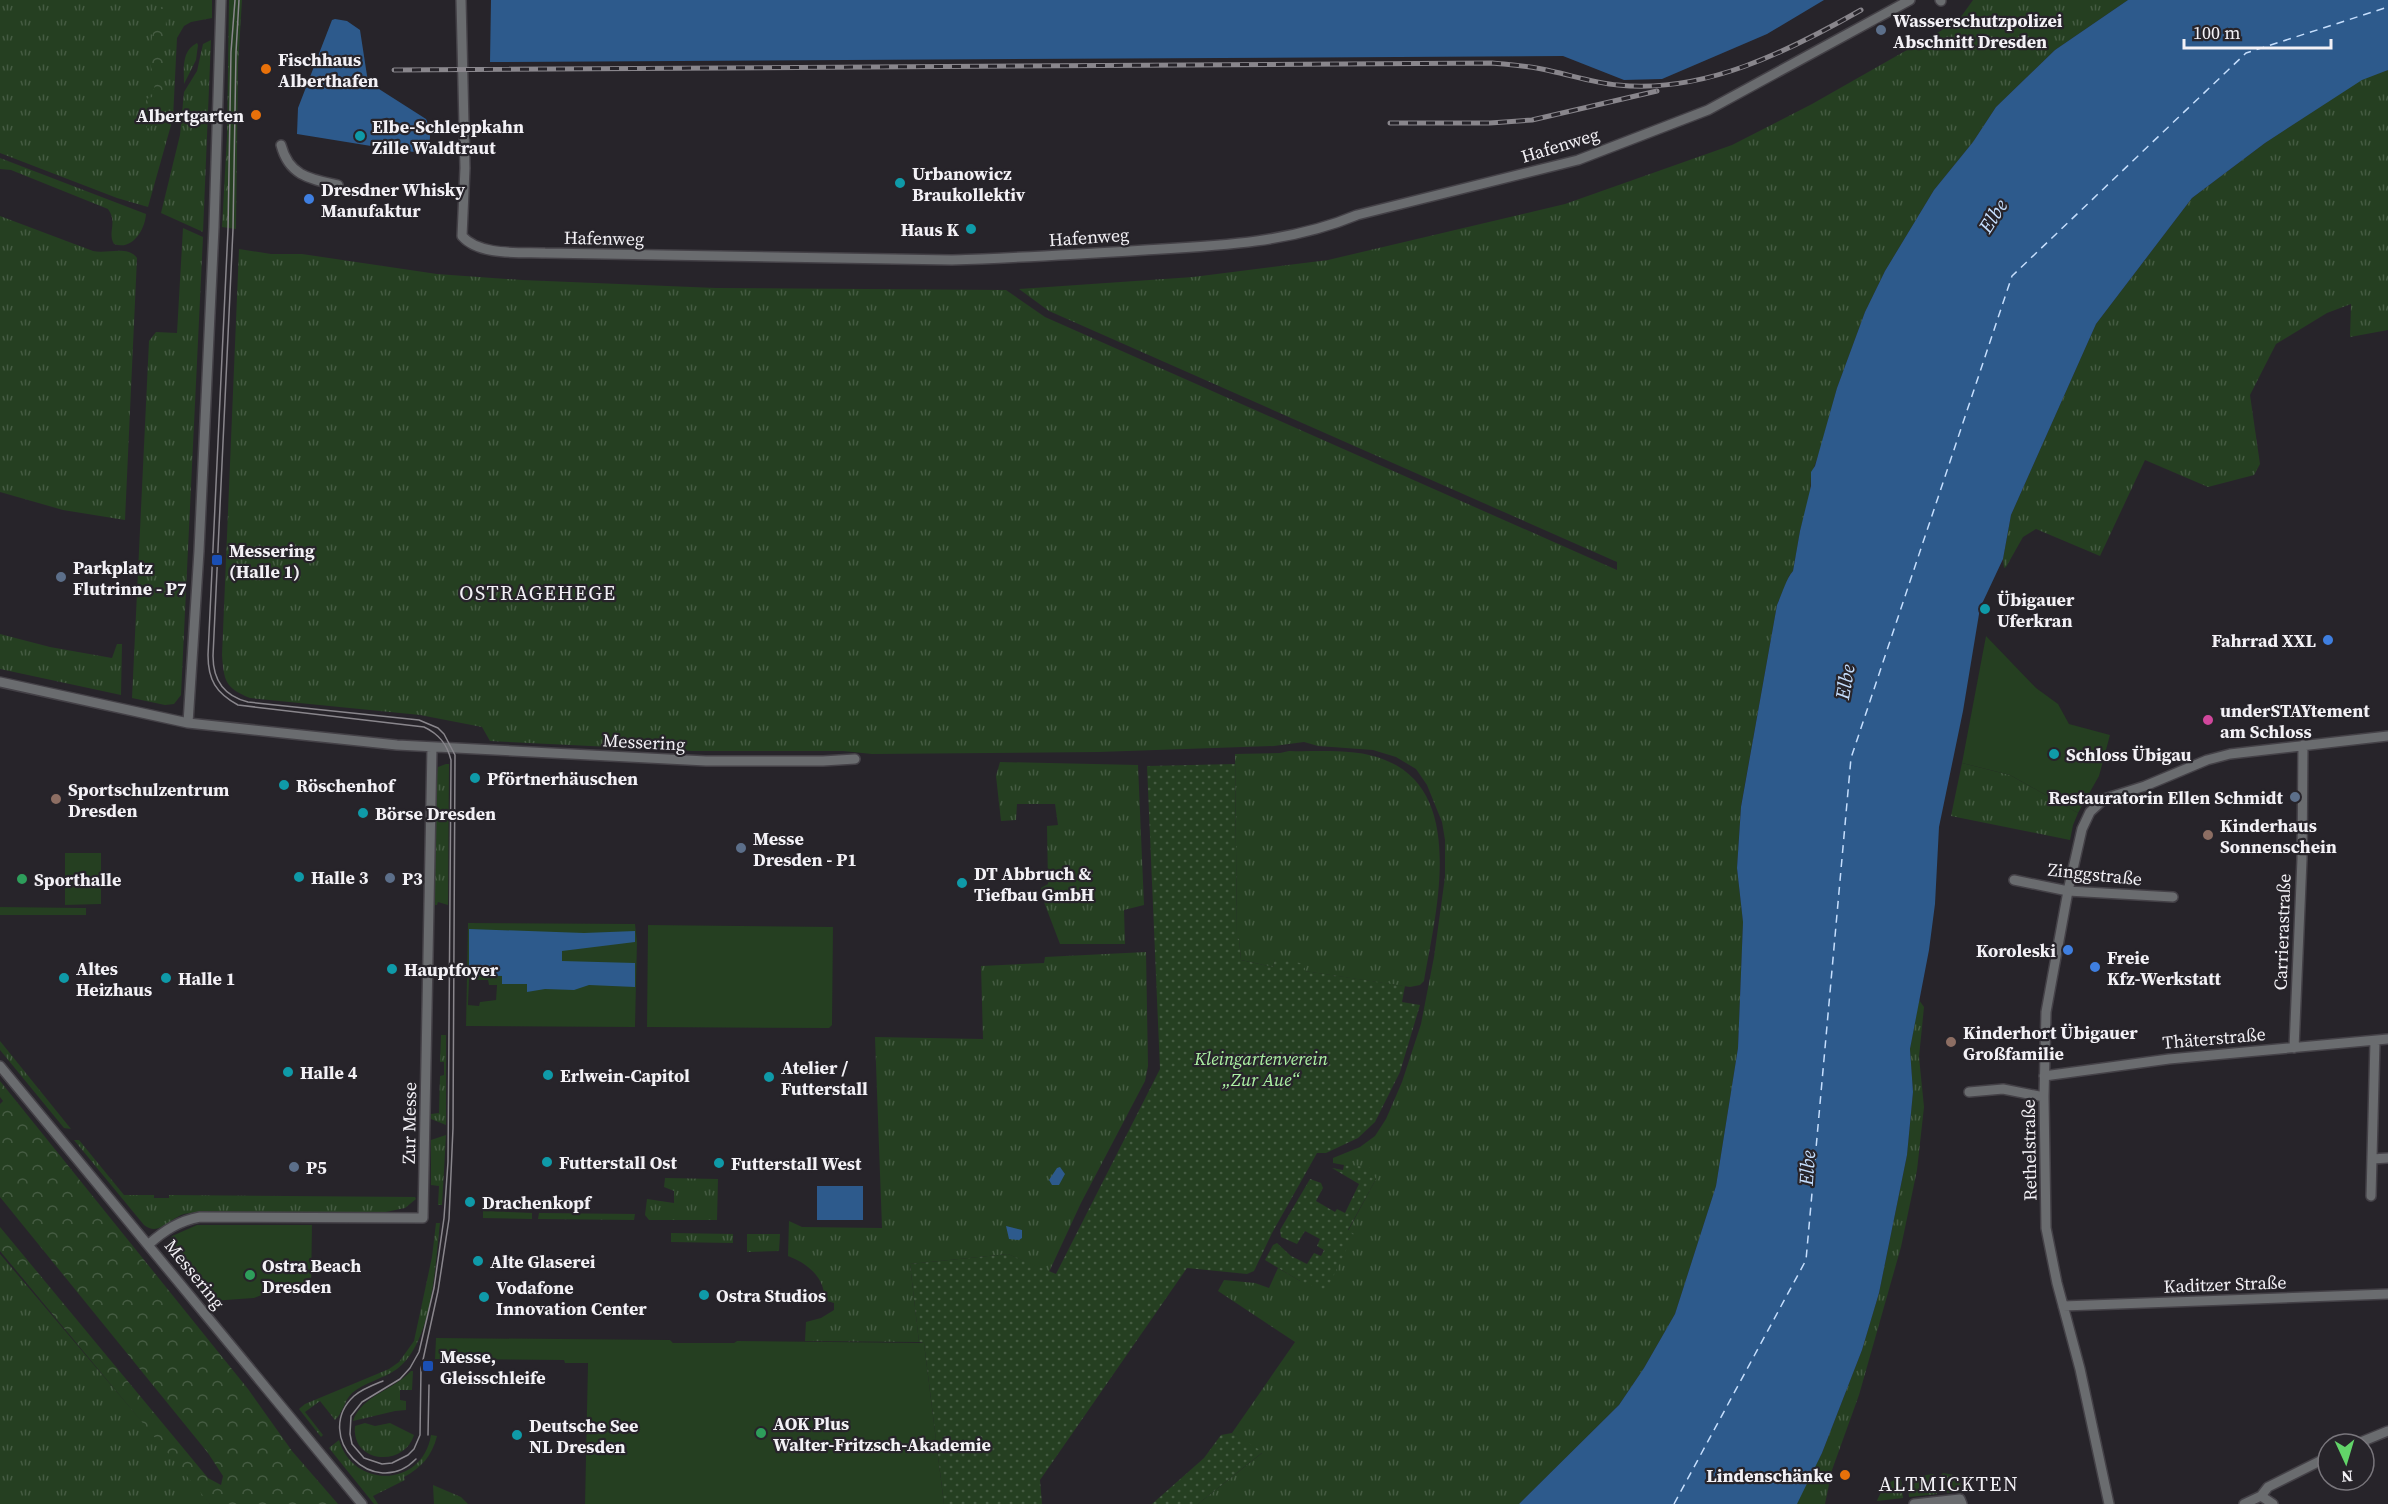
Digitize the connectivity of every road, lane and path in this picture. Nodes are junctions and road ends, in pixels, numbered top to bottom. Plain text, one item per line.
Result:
1 (220, 0) edge
2 (461, 0) edge
3 (1910, 0) edge
4 (281, 145) dead end
5 (338, 185) dead end
6 (0, 682) edge
7 (188, 723) junction
8 (2388, 736) edge
9 (2303, 745) junction
10 (432, 747) junction
11 (855, 759) dead end
12 (2014, 880) dead end
13 (2068, 891) junction
14 (2174, 897) dead end
15 (2388, 1039) edge
16 (2375, 1041) junction
17 (2294, 1048) junction
18 (0, 1066) edge
19 (2044, 1076) junction
20 (1969, 1092) dead end
21 (2044, 1096) junction
22 (2388, 1158) edge
23 (2372, 1159) junction
24 (2371, 1196) dead end
25 (149, 1244) junction
26 (2388, 1294) edge
27 (2063, 1306) junction
28 (2316, 1463) edge
29 (2261, 1496) junction
30 (362, 1504) edge
31 (1914, 1504) edge
32 (1962, 1504) edge
33 (2109, 1504) edge
34 (2244, 1504) edge
35 (2274, 1504) edge

1 - 7 street
2 - 3 street, Hafenweg
4 - 5 street
6 - 7 street
7 - 10 street, Messering
8 - 9 street
9 - 13 street, Rethelstraße
9 - 17 street, Carrierastraße
10 - 11 street, Messering
10 - 25 street, Zur Messe
12 - 13 street, Zinggstraße
13 - 14 street, Zinggstraße
13 - 19 street, Rethelstraße
15 - 16 street, Thäterstraße
16 - 17 street, Thäterstraße
16 - 23 street
17 - 19 street, Thäterstraße
18 - 25 street, Messering
19 - 21 street, Rethelstraße
20 - 21 street
21 - 27 street, Rethelstraße
22 - 23 street
23 - 24 street
25 - 30 street, Messering
26 - 27 street, Kaditzer Straße
27 - 33 street, Rethelstraße
28 - 29 street
29 - 34 street
29 - 35 street
31 - 32 street

